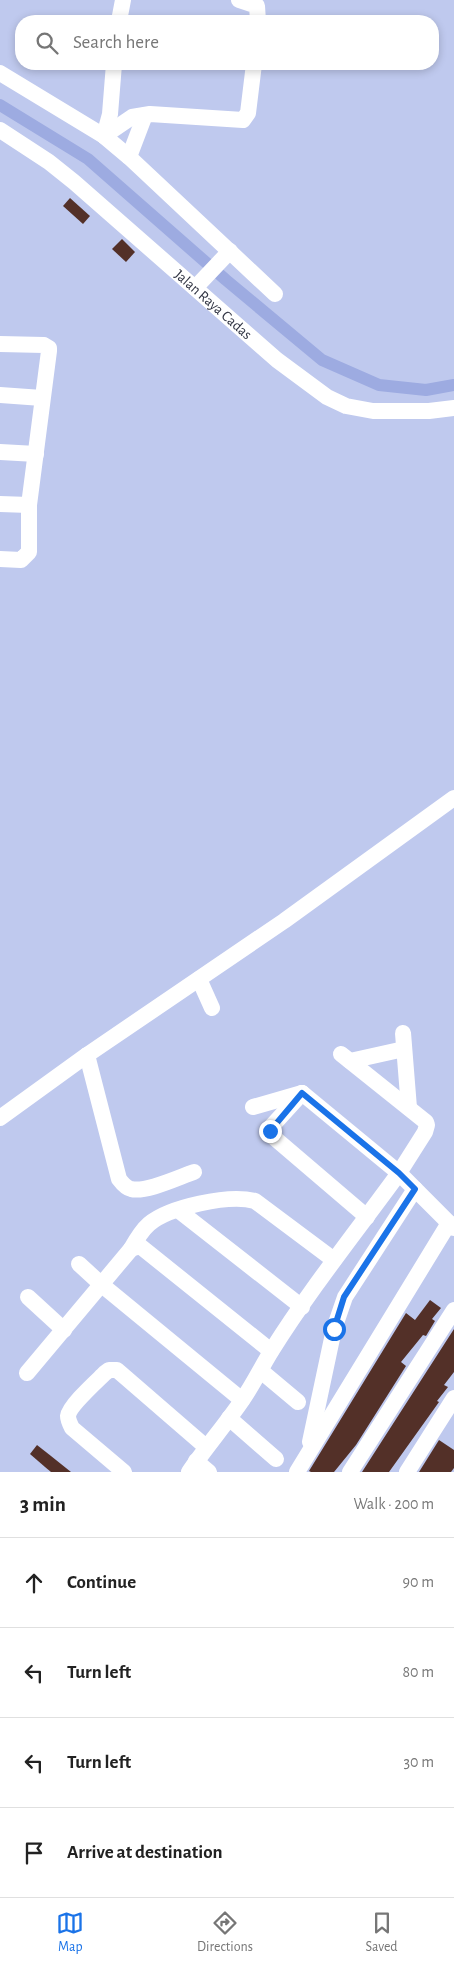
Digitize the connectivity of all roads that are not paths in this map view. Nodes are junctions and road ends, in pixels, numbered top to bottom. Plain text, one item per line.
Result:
1 (123, 0) edge
2 (239, 0) edge
3 (120, 15) edge
4 (258, 15) edge
5 (114, 70) edge
6 (253, 70) edge
7 (0, 73) edge
8 (145, 115) junction
9 (0, 130) edge
10 (104, 136) junction
11 (130, 157) junction
12 (228, 254) junction
13 (200, 284) junction
14 (275, 294) dead end
15 (0, 344) edge
16 (0, 395) edge
17 (42, 398) junction
18 (454, 408) edge
19 (0, 452) edge
20 (36, 454) junction
21 (0, 504) edge
22 (29, 505) junction
23 (0, 558) edge
24 (454, 798) edge
25 (200, 978) junction
26 (212, 1008) dead end
27 (87, 1055) junction
28 (302, 1093) junction
29 (253, 1107) dead end
30 (408, 1108) junction
31 (0, 1118) edge
32 (194, 1172) dead end
33 (399, 1173) junction
34 (415, 1189) junction
35 (178, 1210) junction
36 (367, 1217) junction
37 (452, 1226) edge
38 (131, 1249) junction
39 (334, 1260) junction
40 (79, 1264) dead end
41 (102, 1285) junction
42 (28, 1297) dead end
43 (302, 1307) junction
44 (454, 1310) edge
45 (64, 1330) junction
46 (271, 1351) junction
47 (261, 1371) junction
48 (27, 1373) dead end
49 (454, 1398) edge
50 (242, 1400) junction
51 (298, 1402) dead end
52 (229, 1418) junction
53 (206, 1447) junction
54 (309, 1451) junction
55 (276, 1459) dead end
56 (192, 1466) edge
57 (124, 1472) edge
58 (209, 1472) edge
59 (297, 1472) edge
60 (350, 1472) edge
61 (407, 1472) edge

1 - 3 street
2 - 4 street
5 - 10 street
6 - 8 street
7 - 10 street
8 - 10 street
8 - 11 street
9 - 13 street, Jalan Raya Cadas
10 - 11 street
11 - 12 street
12 - 13 street
12 - 14 street
13 - 18 street, Jalan Raya Cadas
15 - 17 street
16 - 17 street
17 - 20 street
19 - 20 street
20 - 22 street
21 - 22 street
22 - 23 street
24 - 25 street
25 - 26 street
25 - 27 street
27 - 31 street
27 - 32 street
28 - 29 street
28 - 33 street
28 - 36 street
30 - 30 street
30 - 33 street
33 - 34 street
33 - 36 street
34 - 37 street
34 - 54 street
35 - 38 street
35 - 39 street
35 - 43 street
36 - 39 street
37 - 54 street
38 - 41 street
38 - 46 street
39 - 43 street
40 - 41 street
41 - 45 street
41 - 50 street
42 - 45 street
43 - 46 street
44 - 60 street
45 - 48 street
46 - 47 street
47 - 50 street
47 - 51 street
49 - 61 street
50 - 52 street
52 - 53 street
52 - 55 street
53 - 56 street
53 - 57 street
54 - 59 street
56 - 58 street

